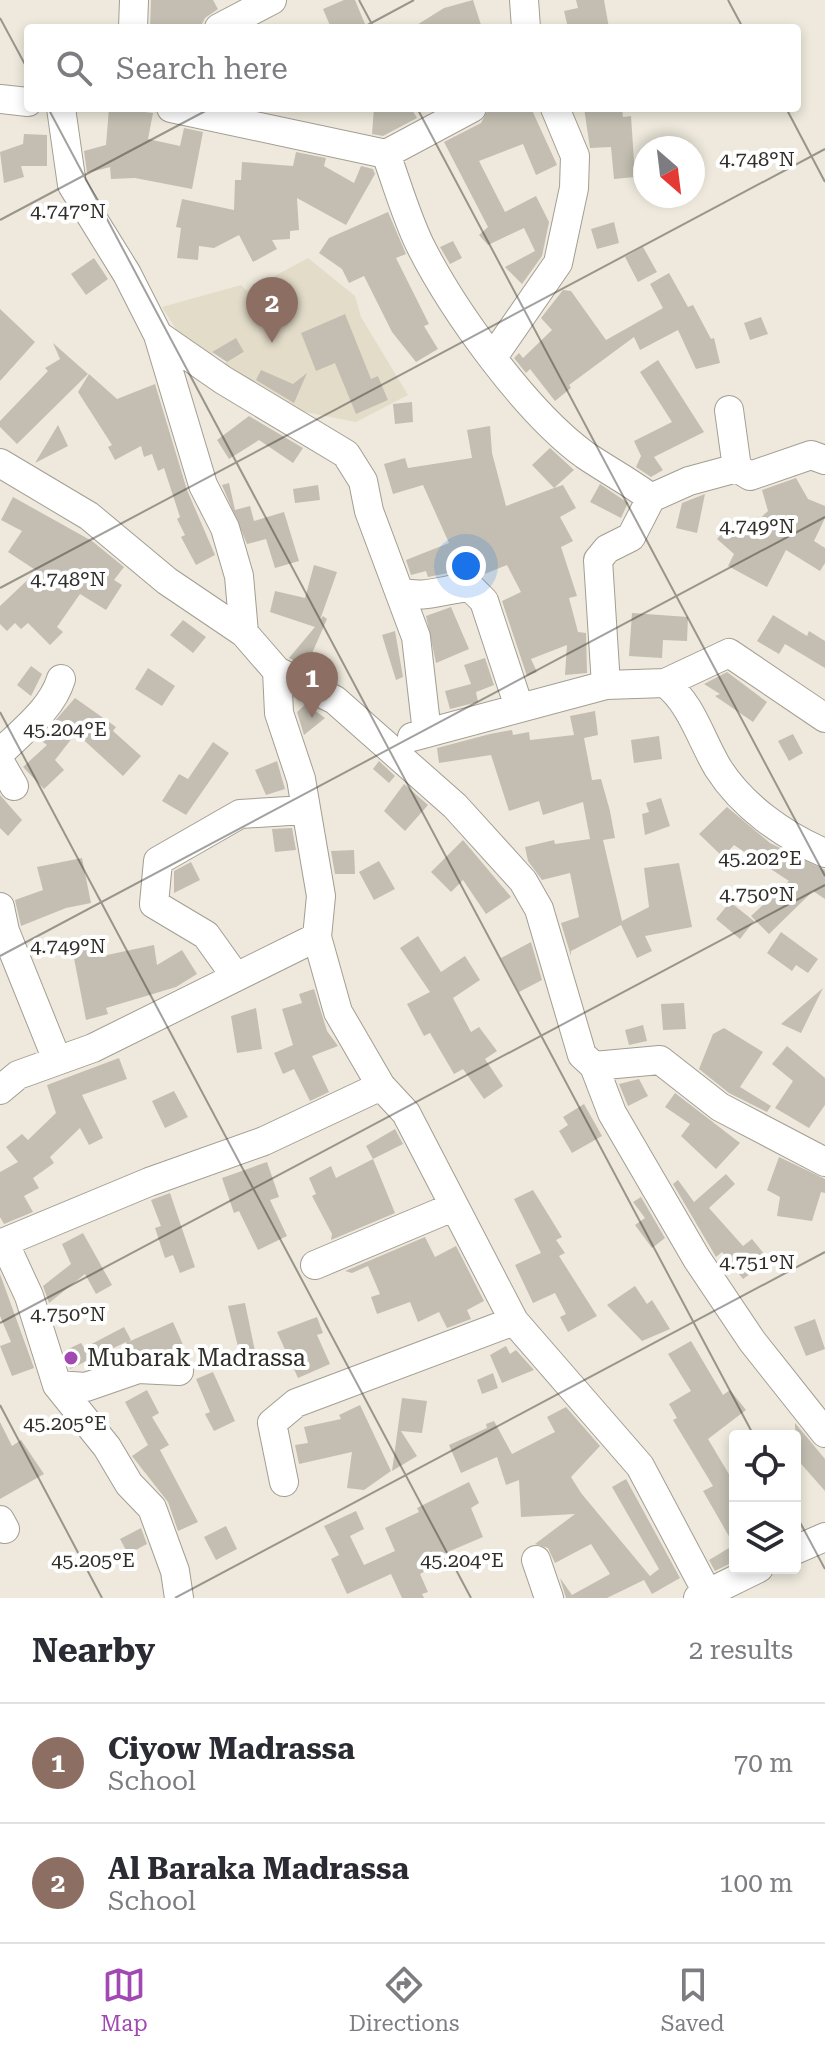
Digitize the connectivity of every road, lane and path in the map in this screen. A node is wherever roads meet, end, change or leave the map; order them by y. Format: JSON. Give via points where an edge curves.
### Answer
{"nodes":[{"id":1,"x":134,"y":0,"type":"edge"},
{"id":2,"x":272,"y":0,"type":"edge"},
{"id":3,"x":524,"y":0,"type":"edge"},
{"id":4,"x":133,"y":24,"type":"edge"},
{"id":5,"x":227,"y":24,"type":"edge"},
{"id":6,"x":526,"y":24,"type":"edge"},
{"id":7,"x":0,"y":99,"type":"edge"},
{"id":8,"x":24,"y":102,"type":"edge"},
{"id":9,"x":62,"y":112,"type":"edge"},
{"id":10,"x":190,"y":112,"type":"edge"},
{"id":11,"x":465,"y":112,"type":"edge"},
{"id":12,"x":557,"y":112,"type":"edge"},
{"id":13,"x":386,"y":154,"type":"junction"},
{"id":14,"x":158,"y":335,"type":"junction"},
{"id":15,"x":493,"y":357,"type":"junction"},
{"id":16,"x":729,"y":410,"type":"dead end"},
{"id":17,"x":825,"y":460,"type":"edge"},
{"id":18,"x":0,"y":463,"type":"edge"},
{"id":19,"x":737,"y":468,"type":"junction"},
{"id":20,"x":651,"y":498,"type":"junction"},
{"id":21,"x":399,"y":591,"type":"junction"},
{"id":22,"x":244,"y":633,"type":"junction"},
{"id":23,"x":277,"y":671,"type":"junction"},
{"id":24,"x":61,"y":679,"type":"dead end"},
{"id":25,"x":665,"y":683,"type":"junction"},
{"id":26,"x":606,"y":685,"type":"junction"},
{"id":27,"x":519,"y":707,"type":"junction"},
{"id":28,"x":825,"y":718,"type":"edge"},
{"id":29,"x":427,"y":733,"type":"junction"},
{"id":30,"x":388,"y":743,"type":"junction"},
{"id":31,"x":0,"y":753,"type":"edge"},
{"id":32,"x":305,"y":810,"type":"junction"},
{"id":33,"x":825,"y":853,"type":"edge"},
{"id":34,"x":2,"y":923,"type":"edge"},
{"id":35,"x":317,"y":937,"type":"junction"},
{"id":36,"x":236,"y":977,"type":"junction"},
{"id":37,"x":57,"y":1060,"type":"junction"},
{"id":38,"x":594,"y":1066,"type":"junction"},
{"id":39,"x":381,"y":1086,"type":"junction"},
{"id":40,"x":0,"y":1090,"type":"edge"},
{"id":41,"x":825,"y":1162,"type":"edge"},
{"id":42,"x":453,"y":1207,"type":"junction"},
{"id":43,"x":2,"y":1243,"type":"edge"},
{"id":44,"x":315,"y":1265,"type":"dead end"},
{"id":45,"x":514,"y":1321,"type":"junction"},
{"id":46,"x":179,"y":1371,"type":"dead end"},
{"id":47,"x":57,"y":1385,"type":"junction"},
{"id":48,"x":825,"y":1433,"type":"edge"},
{"id":49,"x":284,"y":1482,"type":"dead end"},
{"id":50,"x":825,"y":1537,"type":"edge"},
{"id":51,"x":801,"y":1547,"type":"edge"},
{"id":52,"x":536,"y":1560,"type":"dead end"},
{"id":53,"x":747,"y":1574,"type":"edge"},
{"id":54,"x":705,"y":1596,"type":"edge"},
{"id":55,"x":179,"y":1598,"type":"edge"},
{"id":56,"x":549,"y":1598,"type":"edge"}],
"edges":[{"from":1,"to":4,"type":"street"},
{"from":2,"to":5,"type":"street"},
{"from":3,"to":6,"type":"street"},
{"from":7,"to":8,"type":"street"},
{"from":9,"to":14,"type":"street","via":[[72,185]]},
{"from":10,"to":13,"type":"street"},
{"from":11,"to":13,"type":"street"},
{"from":12,"to":15,"type":"street","via":[[575,156],[574,188],[558,263]]},
{"from":13,"to":15,"type":"street","via":[[424,252]]},
{"from":14,"to":21,"type":"street","via":[[346,454],[363,481]]},
{"from":14,"to":22,"type":"street","via":[[203,485],[225,528],[239,576]]},
{"from":15,"to":20,"type":"street","via":[[583,454]]},
{"from":16,"to":19,"type":"street"},
{"from":17,"to":19,"type":"street","via":[[811,455],[750,476]]},
{"from":18,"to":22,"type":"street","via":[[89,516],[167,581]]},
{"from":19,"to":20,"type":"street"},
{"from":20,"to":26,"type":"street","via":[[631,537],[598,560]]},
{"from":21,"to":27,"type":"street","via":[[417,597],[470,587],[484,601]]},
{"from":21,"to":29,"type":"street","via":[[416,637]]},
{"from":22,"to":23,"type":"street"},
{"from":23,"to":30,"type":"street","via":[[335,700]]},
{"from":23,"to":32,"type":"street","via":[[279,713],[301,779]]},
{"from":24,"to":31,"type":"street","via":[[57,692]]},
{"from":25,"to":26,"type":"street"},
{"from":25,"to":28,"type":"street","via":[[729,653]]},
{"from":25,"to":33,"type":"street","via":[[679,694],[720,770],[761,815]]},
{"from":26,"to":27,"type":"street"},
{"from":27,"to":29,"type":"street"},
{"from":29,"to":30,"type":"street"},
{"from":30,"to":38,"type":"street","via":[[523,881],[539,909],[582,1055]]},
{"from":32,"to":35,"type":"street","via":[[321,896]]},
{"from":32,"to":36,"type":"street","via":[[240,814],[158,861],[154,904],[206,935]]},
{"from":34,"to":37,"type":"street"},
{"from":35,"to":36,"type":"street"},
{"from":35,"to":39,"type":"street","via":[[338,1012]]},
{"from":36,"to":37,"type":"street","via":[[93,1048]]},
{"from":37,"to":40,"type":"street","via":[[18,1075]]},
{"from":38,"to":41,"type":"street","via":[[660,1060],[720,1107]]},
{"from":38,"to":48,"type":"street","via":[[612,1113],[697,1259],[752,1341]]},
{"from":39,"to":42,"type":"street","via":[[406,1113]]},
{"from":39,"to":43,"type":"street","via":[[264,1141]]},
{"from":42,"to":44,"type":"street"},
{"from":42,"to":45,"type":"street"},
{"from":43,"to":47,"type":"street","via":[[29,1296]]},
{"from":45,"to":49,"type":"street","via":[[296,1403],[272,1423]]},
{"from":45,"to":54,"type":"street","via":[[640,1466]]},
{"from":46,"to":47,"type":"street","via":[[138,1369],[86,1387]]},
{"from":47,"to":55,"type":"street","via":[[152,1508]]},
{"from":50,"to":51,"type":"street"},
{"from":52,"to":56,"type":"street"},
{"from":53,"to":54,"type":"street"}]}
